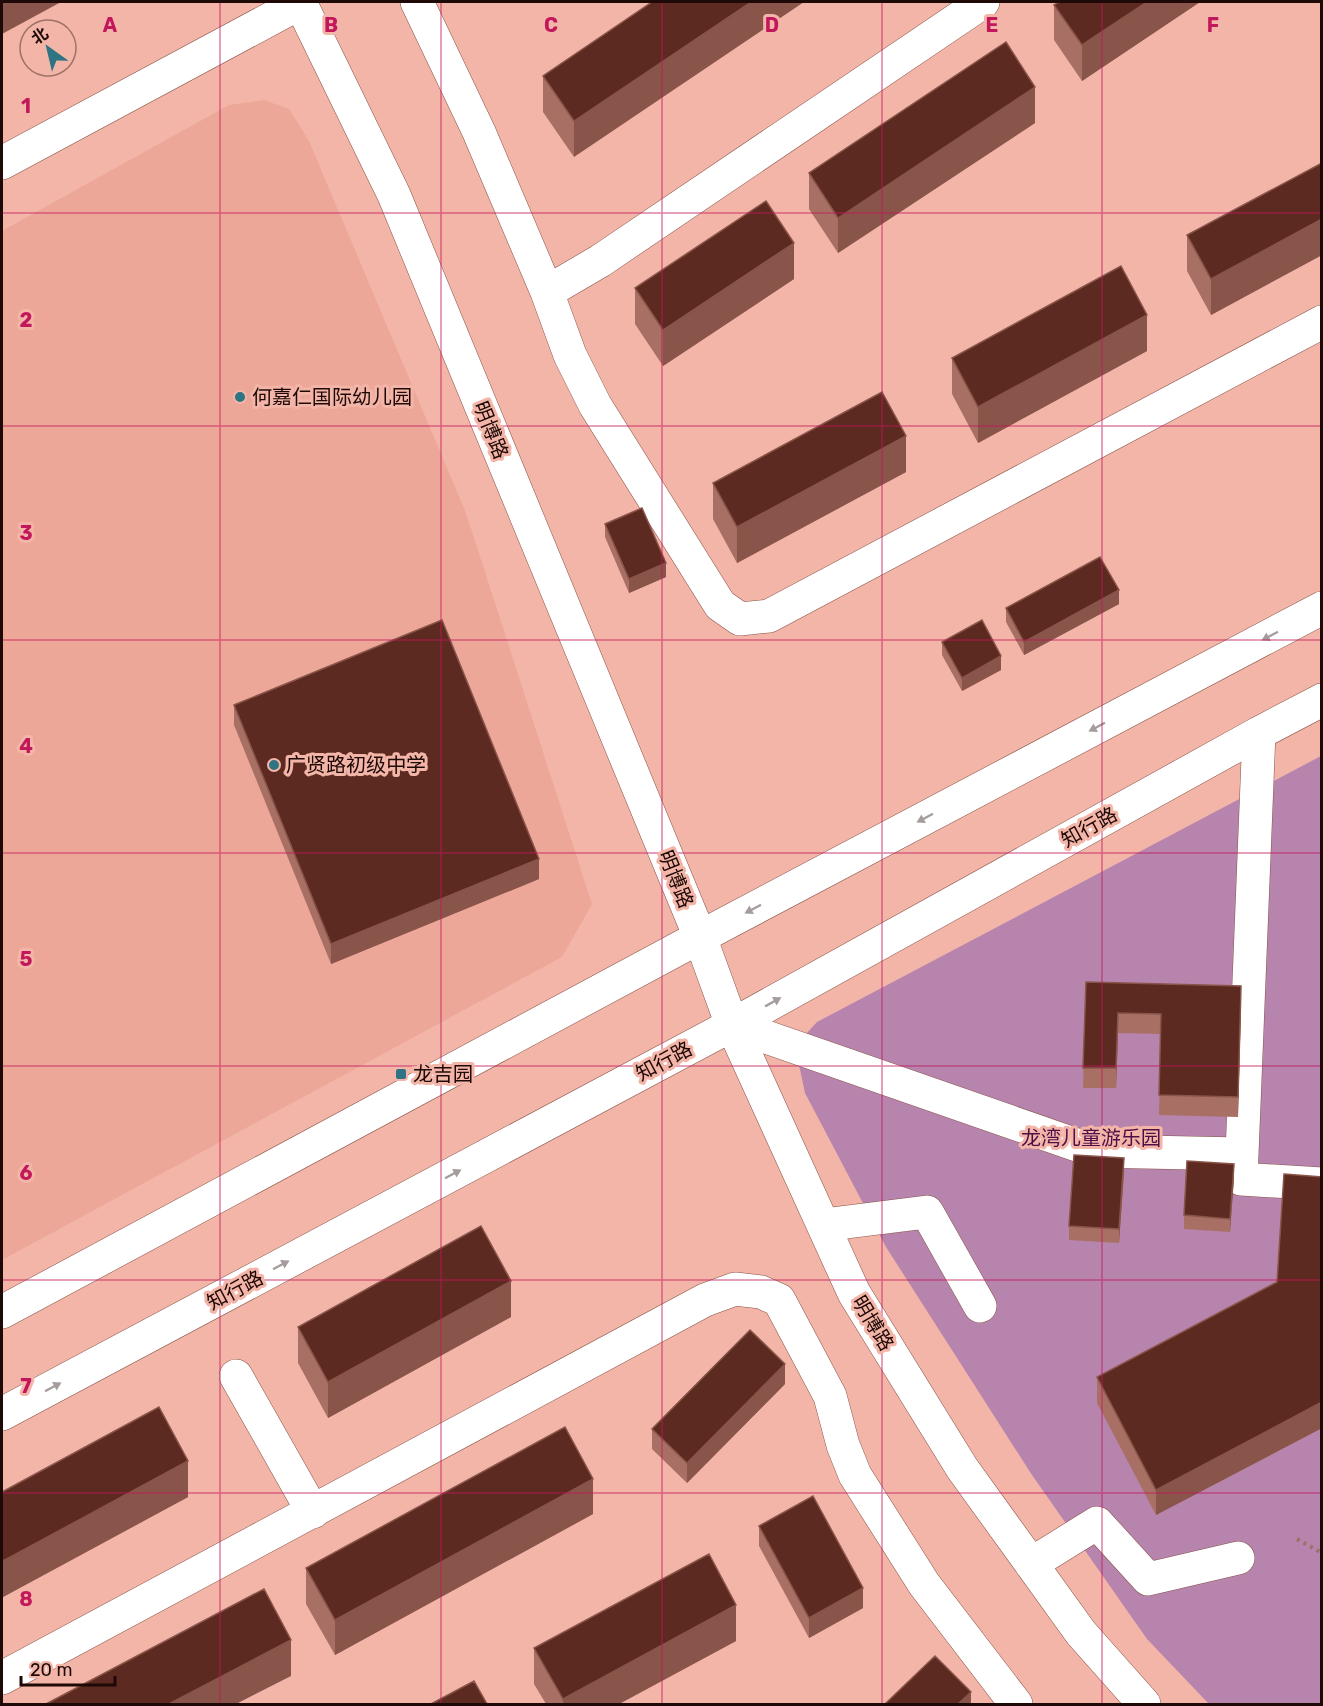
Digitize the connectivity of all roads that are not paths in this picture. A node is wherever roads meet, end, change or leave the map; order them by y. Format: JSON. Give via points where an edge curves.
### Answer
{"nodes":[{"id":1,"x":300,"y":2,"type":"edge"},
{"id":2,"x":417,"y":2,"type":"edge"},
{"id":3,"x":983,"y":2,"type":"edge"},
{"id":4,"x":2,"y":163,"type":"edge"},
{"id":5,"x":547,"y":292,"type":"junction"},
{"id":6,"x":1322,"y":322,"type":"edge"},
{"id":7,"x":1322,"y":608,"type":"edge"},
{"id":8,"x":1322,"y":700,"type":"edge"},
{"id":9,"x":1259,"y":732,"type":"junction"},
{"id":10,"x":700,"y":937,"type":"junction"},
{"id":11,"x":732,"y":1025,"type":"junction"},
{"id":12,"x":1242,"y":1154,"type":"junction"},
{"id":13,"x":1322,"y":1184,"type":"edge"},
{"id":14,"x":823,"y":1225,"type":"junction"},
{"id":15,"x":980,"y":1306,"type":"dead end"},
{"id":16,"x":2,"y":1312,"type":"edge"},
{"id":17,"x":236,"y":1376,"type":"dead end"},
{"id":18,"x":2,"y":1414,"type":"edge"},
{"id":19,"x":313,"y":1512,"type":"junction"},
{"id":20,"x":1238,"y":1558,"type":"dead end"},
{"id":21,"x":1031,"y":1564,"type":"junction"},
{"id":22,"x":2,"y":1678,"type":"edge"},
{"id":23,"x":1016,"y":1704,"type":"edge"},
{"id":24,"x":1144,"y":1704,"type":"edge"}],
"edges":[{"from":1,"to":4,"type":"main road"},
{"from":1,"to":10,"type":"main road","name":"明博路","via":[[394,195]]},
{"from":2,"to":5,"type":"main road","via":[[479,132]]},
{"from":3,"to":5,"type":"main road","via":[[600,261]]},
{"from":5,"to":6,"type":"main road","via":[[570,355],[595,405],[720,605],[740,619],[768,616]]},
{"from":7,"to":10,"type":"main road","one_way":true},
{"from":8,"to":9,"type":"main road","name":"知行路"},
{"from":11,"to":9,"type":"main road","name":"知行路","one_way":true},
{"from":9,"to":12,"type":"main road"},
{"from":10,"to":11,"type":"main road","name":"明博路"},
{"from":10,"to":16,"type":"main road"},
{"from":11,"to":12,"type":"main road","via":[[1094,1151]]},
{"from":11,"to":14,"type":"main road","name":"明博路"},
{"from":18,"to":11,"type":"main road","name":"知行路","one_way":true},
{"from":12,"to":13,"type":"main road","via":[[1241,1179]]},
{"from":14,"to":15,"type":"main road","via":[[927,1212]]},
{"from":14,"to":21,"type":"main road","name":"明博路","via":[[854,1293],[962,1468]]},
{"from":17,"to":19,"type":"main road"},
{"from":19,"to":22,"type":"main road"},
{"from":19,"to":23,"type":"main road","via":[[705,1300],[735,1289],[761,1292],[778,1300],[830,1396],[855,1475],[924,1584]]},
{"from":20,"to":21,"type":"main road","via":[[1148,1579],[1096,1523]]},
{"from":21,"to":24,"type":"main road","name":"明博路","via":[[1081,1633]]}]}
